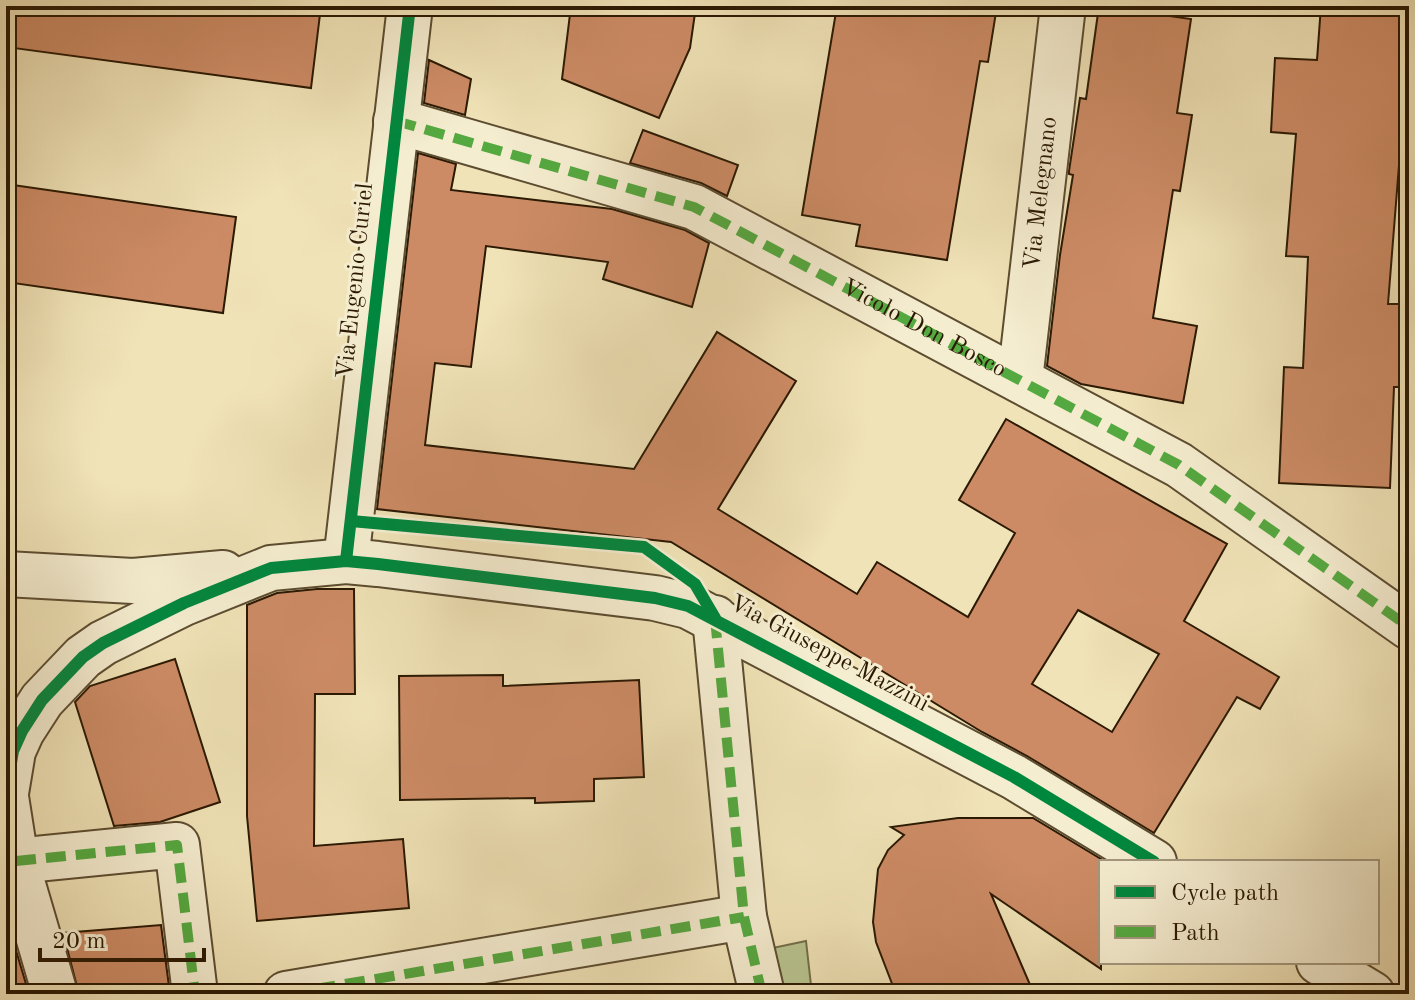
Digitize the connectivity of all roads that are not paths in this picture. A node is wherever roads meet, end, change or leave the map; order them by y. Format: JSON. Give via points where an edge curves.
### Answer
{"nodes":[{"id":1,"x":410,"y":6,"type":"edge"},
{"id":2,"x":1063,"y":6,"type":"edge"},
{"id":3,"x":396,"y":121,"type":"junction"},
{"id":4,"x":1020,"y":380,"type":"junction"},
{"id":5,"x":346,"y":561,"type":"junction"},
{"id":6,"x":271,"y":568,"type":"junction"},
{"id":7,"x":6,"y":574,"type":"edge"},
{"id":8,"x":715,"y":618,"type":"junction"},
{"id":9,"x":1409,"y":627,"type":"edge"},
{"id":10,"x":6,"y":795,"type":"edge"},
{"id":11,"x":1151,"y":860,"type":"edge"},
{"id":12,"x":16,"y":861,"type":"junction"},
{"id":13,"x":744,"y":917,"type":"junction"},
{"id":14,"x":1322,"y":964,"type":"edge"},
{"id":15,"x":55,"y":994,"type":"edge"},
{"id":16,"x":195,"y":994,"type":"edge"},
{"id":17,"x":286,"y":994,"type":"edge"},
{"id":18,"x":762,"y":994,"type":"edge"},
{"id":19,"x":1372,"y":994,"type":"edge"}],
"edges":[{"from":1,"to":3,"type":"street","name":"Via Eugenio Curiel"},
{"from":2,"to":4,"type":"street","name":"Via Melegnano"},
{"from":3,"to":4,"type":"street","name":"Vicolo Don Bosco","via":[[694,207]]},
{"from":3,"to":5,"type":"street","name":"Via Eugenio Curiel"},
{"from":4,"to":9,"type":"street","name":"Vicolo Don Bosco","via":[[1179,465]]},
{"from":5,"to":6,"type":"street","name":"Via Giuseppe Mazzini"},
{"from":5,"to":8,"type":"street","name":"Via Giuseppe Mazzini","via":[[655,598]]},
{"from":6,"to":7,"type":"street","via":[[133,581]]},
{"from":6,"to":10,"type":"street","name":"Via Giuseppe Mazzini","via":[[103,643],[62,676],[22,731]]},
{"from":8,"to":11,"type":"street","name":"Via Giuseppe Mazzini","via":[[1014,777]]},
{"from":8,"to":13,"type":"street"},
{"from":10,"to":12,"type":"street","name":"Via Giuseppe Mazzini"},
{"from":12,"to":15,"type":"street","name":"Via Giuseppe Mazzini"},
{"from":12,"to":16,"type":"street","via":[[177,845]]},
{"from":13,"to":17,"type":"street"},
{"from":13,"to":18,"type":"street"},
{"from":14,"to":19,"type":"street"}]}
